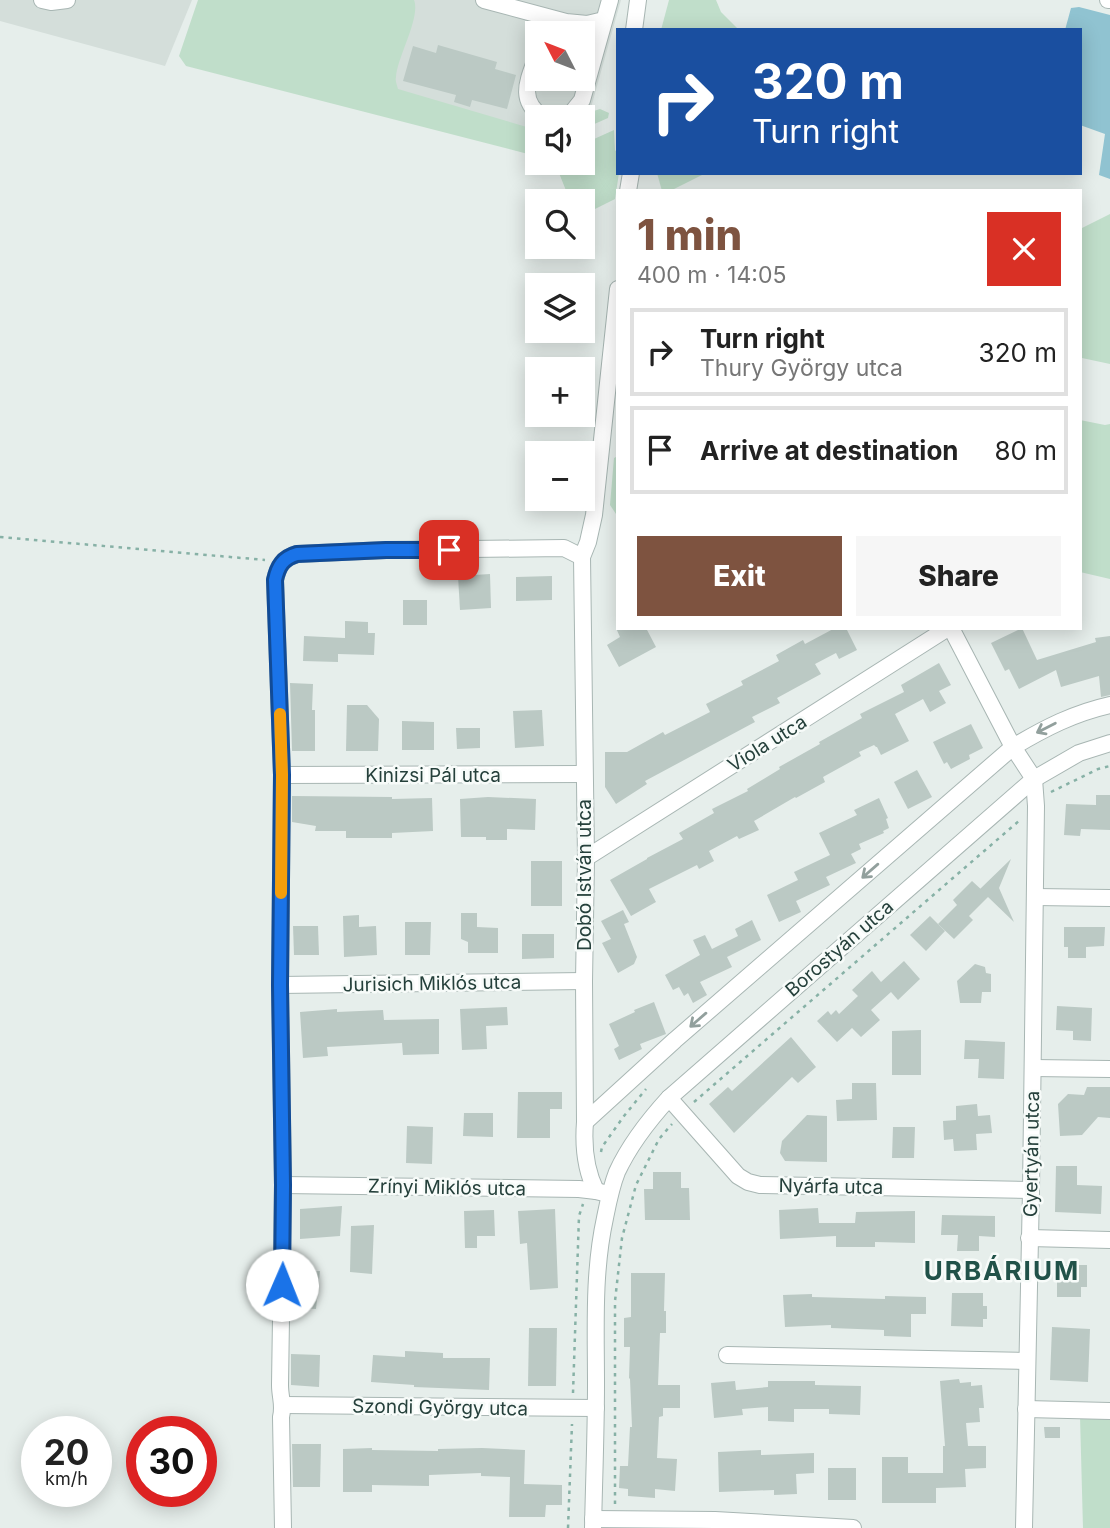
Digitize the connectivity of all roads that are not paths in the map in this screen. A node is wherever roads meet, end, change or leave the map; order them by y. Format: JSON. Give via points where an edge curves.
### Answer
{"nodes":[{"id":1,"x":42,"y":0,"type":"edge"},
{"id":2,"x":67,"y":0,"type":"edge"},
{"id":3,"x":484,"y":0,"type":"edge"},
{"id":4,"x":610,"y":0,"type":"edge"},
{"id":5,"x":638,"y":0,"type":"edge"},
{"id":6,"x":604,"y":20,"type":"junction"},
{"id":7,"x":562,"y":21,"type":"edge"},
{"id":8,"x":595,"y":22,"type":"edge"},
{"id":9,"x":634,"y":28,"type":"edge"},
{"id":10,"x":578,"y":105,"type":"edge"},
{"id":11,"x":616,"y":308,"type":"edge"},
{"id":12,"x":582,"y":557,"type":"junction"},
{"id":13,"x":946,"y":630,"type":"edge"},
{"id":14,"x":950,"y":630,"type":"edge"},
{"id":15,"x":1110,"y":705,"type":"edge"},
{"id":16,"x":1110,"y":743,"type":"edge"},
{"id":17,"x":1013,"y":747,"type":"junction"},
{"id":18,"x":584,"y":774,"type":"junction"},
{"id":19,"x":282,"y":775,"type":"junction"},
{"id":20,"x":1034,"y":779,"type":"junction"},
{"id":21,"x":586,"y":858,"type":"junction"},
{"id":22,"x":1035,"y":897,"type":"junction"},
{"id":23,"x":1110,"y":898,"type":"edge"},
{"id":24,"x":584,"y":981,"type":"junction"},
{"id":25,"x":280,"y":985,"type":"junction"},
{"id":26,"x":1032,"y":1068,"type":"junction"},
{"id":27,"x":1110,"y":1069,"type":"edge"},
{"id":28,"x":669,"y":1098,"type":"junction"},
{"id":29,"x":585,"y":1122,"type":"junction"},
{"id":30,"x":283,"y":1185,"type":"junction"},
{"id":31,"x":1031,"y":1191,"type":"junction"},
{"id":32,"x":598,"y":1192,"type":"junction"},
{"id":33,"x":1029,"y":1238,"type":"junction"},
{"id":34,"x":1110,"y":1240,"type":"edge"},
{"id":35,"x":727,"y":1355,"type":"dead end"},
{"id":36,"x":1027,"y":1361,"type":"junction"},
{"id":37,"x":284,"y":1405,"type":"junction"},
{"id":38,"x":596,"y":1408,"type":"junction"},
{"id":39,"x":1026,"y":1409,"type":"junction"},
{"id":40,"x":1110,"y":1411,"type":"edge"},
{"id":41,"x":593,"y":1523,"type":"edge"},
{"id":42,"x":283,"y":1528,"type":"edge"},
{"id":43,"x":853,"y":1528,"type":"edge"},
{"id":44,"x":1024,"y":1528,"type":"edge"}],
"edges":[{"from":1,"to":2,"type":"street"},
{"from":3,"to":7,"type":"street"},
{"from":4,"to":6,"type":"street"},
{"from":5,"to":9,"type":"street"},
{"from":6,"to":8,"type":"street"},
{"from":6,"to":10,"type":"street"},
{"from":11,"to":12,"type":"street","name":"Dobó István utca","via":[[594,515]]},
{"from":12,"to":18,"type":"street","name":"Dobó István utca"},
{"from":12,"to":19,"type":"street","via":[[564,548],[288,556],[275,580]]},
{"from":13,"to":21,"type":"street","name":"Viola utca"},
{"from":14,"to":17,"type":"street"},
{"from":15,"to":17,"type":"street","one_way":true,"via":[[1073,716]]},
{"from":16,"to":20,"type":"street","name":"Borostyán utca","via":[[1079,753]]},
{"from":17,"to":20,"type":"street"},
{"from":17,"to":29,"type":"street","one_way":true},
{"from":18,"to":19,"type":"street","name":"Kinizsi Pál utca"},
{"from":18,"to":21,"type":"street","name":"Dobó István utca"},
{"from":19,"to":25,"type":"street"},
{"from":20,"to":22,"type":"street","name":"Gyertyán utca"},
{"from":20,"to":28,"type":"street","name":"Borostyán utca"},
{"from":21,"to":24,"type":"street","name":"Dobó István utca"},
{"from":22,"to":23,"type":"street"},
{"from":22,"to":26,"type":"street","name":"Gyertyán utca"},
{"from":24,"to":25,"type":"street","name":"Jurisich Miklós utca"},
{"from":24,"to":29,"type":"street","name":"Dobó István utca"},
{"from":25,"to":30,"type":"street"},
{"from":26,"to":27,"type":"street"},
{"from":26,"to":31,"type":"street","name":"Gyertyán utca"},
{"from":28,"to":31,"type":"street","name":"Nyárfa utca","via":[[748,1182]]},
{"from":28,"to":32,"type":"street","name":"Borostyán utca","via":[[645,1124],[616,1174]]},
{"from":29,"to":32,"type":"street","name":"Dobó István utca","via":[[585,1158]]},
{"from":30,"to":32,"type":"street","name":"Zrínyi Miklós utca"},
{"from":30,"to":37,"type":"street","via":[[280,1397]]},
{"from":31,"to":33,"type":"street","name":"Gyertyán utca"},
{"from":32,"to":38,"type":"street"},
{"from":33,"to":34,"type":"street"},
{"from":33,"to":36,"type":"street","name":"Gyertyán utca"},
{"from":35,"to":36,"type":"street"},
{"from":36,"to":39,"type":"street","name":"Gyertyán utca"},
{"from":37,"to":38,"type":"street","name":"Szondi György utca"},
{"from":37,"to":42,"type":"street"},
{"from":38,"to":41,"type":"street"},
{"from":39,"to":40,"type":"street"},
{"from":39,"to":44,"type":"street","name":"Gyertyán utca"},
{"from":41,"to":43,"type":"street","via":[[715,1520]]}]}
